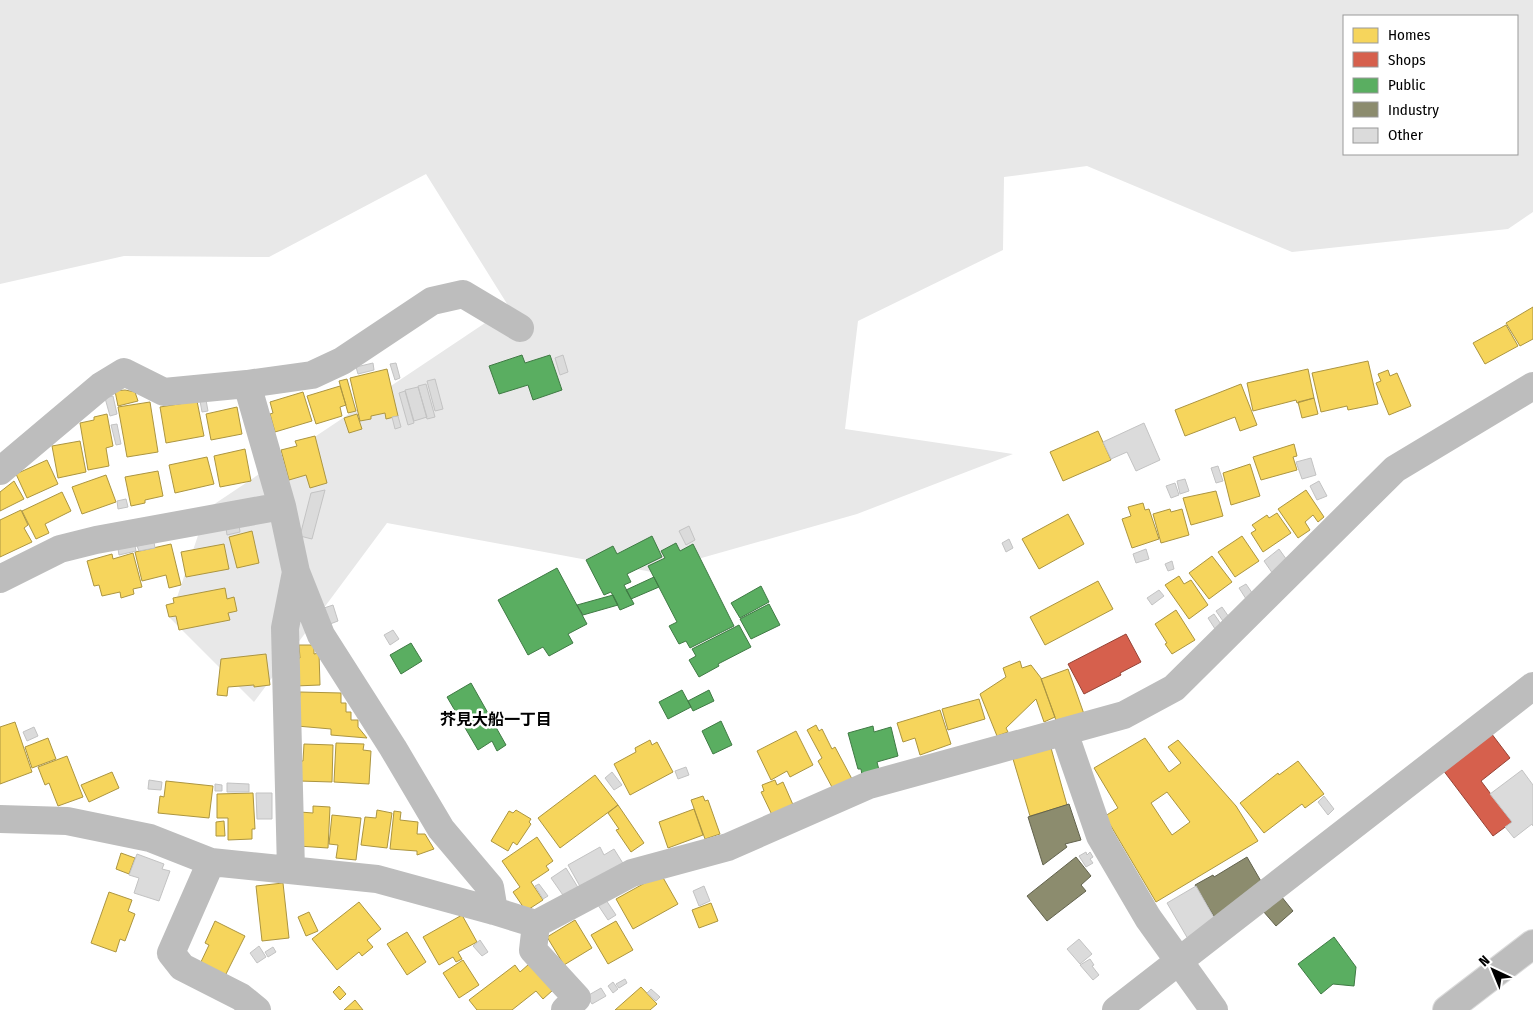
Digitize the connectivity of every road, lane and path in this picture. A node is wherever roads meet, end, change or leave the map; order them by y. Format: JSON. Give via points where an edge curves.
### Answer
{"nodes":[{"id":1,"x":520,"y":328,"type":"dead end"},
{"id":2,"x":247,"y":384,"type":"junction"},
{"id":3,"x":1533,"y":386,"type":"edge"},
{"id":4,"x":0,"y":471,"type":"edge"},
{"id":5,"x":282,"y":506,"type":"junction"},
{"id":6,"x":296,"y":572,"type":"junction"},
{"id":7,"x":0,"y":579,"type":"edge"},
{"id":8,"x":1533,"y":686,"type":"edge"},
{"id":9,"x":1064,"y":732,"type":"junction"},
{"id":10,"x":0,"y":818,"type":"edge"},
{"id":11,"x":211,"y":862,"type":"junction"},
{"id":12,"x":290,"y":870,"type":"junction"},
{"id":13,"x":494,"y":911,"type":"junction"},
{"id":14,"x":536,"y":924,"type":"junction"},
{"id":15,"x":1533,"y":944,"type":"edge"},
{"id":16,"x":1179,"y":962,"type":"junction"},
{"id":17,"x":571,"y":1004,"type":"edge"},
{"id":18,"x":257,"y":1010,"type":"edge"},
{"id":19,"x":1116,"y":1010,"type":"edge"},
{"id":20,"x":1214,"y":1010,"type":"edge"},
{"id":21,"x":1447,"y":1010,"type":"edge"}],
"edges":[{"from":1,"to":2,"type":"street","via":[[463,294],[432,301],[342,361],[312,375]]},
{"from":2,"to":4,"type":"street","via":[[164,392],[124,372],[101,386]]},
{"from":2,"to":5,"type":"street"},
{"from":3,"to":9,"type":"street","via":[[1395,469],[1174,688],[1124,715]]},
{"from":5,"to":6,"type":"street"},
{"from":5,"to":7,"type":"street","via":[[60,549]]},
{"from":6,"to":12,"type":"street","via":[[285,628]]},
{"from":6,"to":13,"type":"street","via":[[320,635],[441,829],[490,887]]},
{"from":8,"to":16,"type":"street"},
{"from":9,"to":14,"type":"street","via":[[869,785],[728,847],[632,873]]},
{"from":9,"to":16,"type":"street","via":[[1100,836],[1148,918]]},
{"from":10,"to":11,"type":"street","via":[[67,820],[150,838]]},
{"from":11,"to":12,"type":"street"},
{"from":11,"to":18,"type":"street","via":[[171,953],[182,967],[241,997]]},
{"from":12,"to":13,"type":"street","via":[[376,879]]},
{"from":13,"to":14,"type":"street"},
{"from":14,"to":17,"type":"street","via":[[533,950]]},
{"from":15,"to":21,"type":"street"},
{"from":16,"to":19,"type":"street"},
{"from":16,"to":20,"type":"street"}]}
